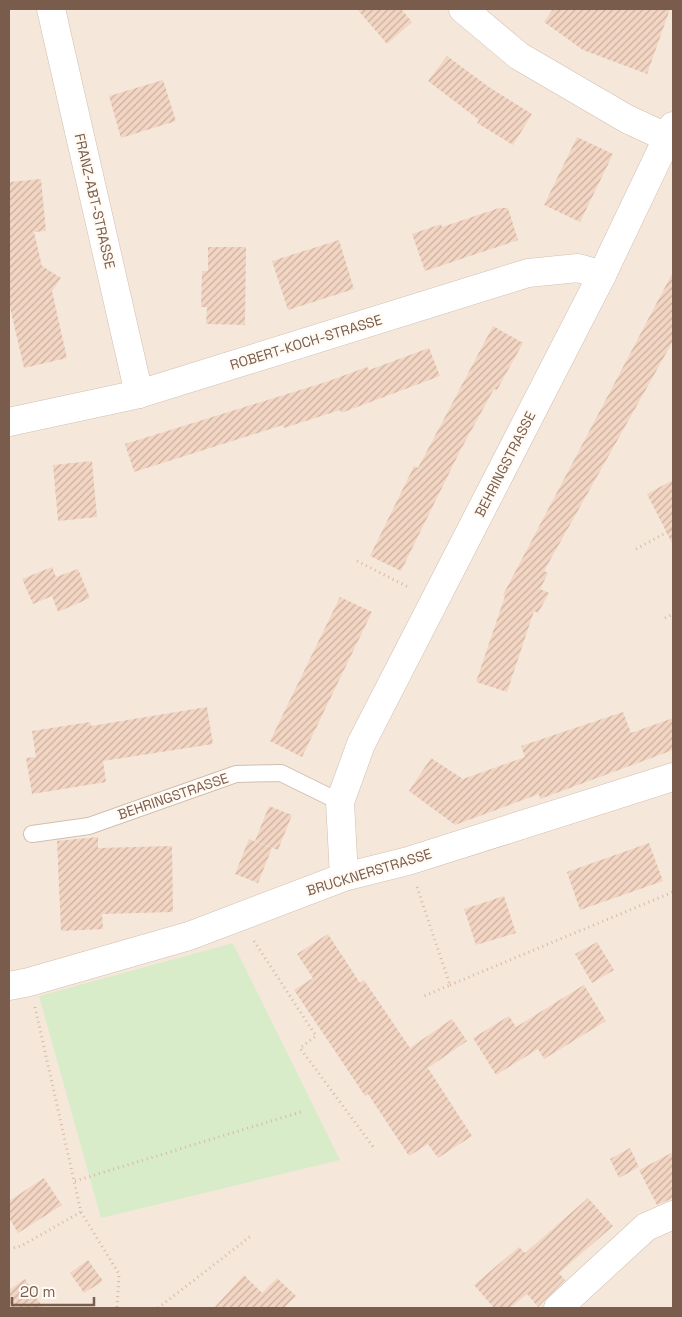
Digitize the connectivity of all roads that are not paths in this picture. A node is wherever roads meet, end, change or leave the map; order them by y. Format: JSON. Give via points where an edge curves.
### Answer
{"nodes":[{"id":1,"x":52,"y":9,"type":"edge"},
{"id":2,"x":463,"y":9,"type":"edge"},
{"id":3,"x":671,"y":132,"type":"edge"},
{"id":4,"x":602,"y":275,"type":"junction"},
{"id":5,"x":139,"y":394,"type":"junction"},
{"id":6,"x":9,"y":422,"type":"edge"},
{"id":7,"x":673,"y":777,"type":"edge"},
{"id":8,"x":340,"y":802,"type":"junction"},
{"id":9,"x":32,"y":834,"type":"dead end"},
{"id":10,"x":344,"y":877,"type":"junction"},
{"id":11,"x":19,"y":984,"type":"edge"},
{"id":12,"x":673,"y":1215,"type":"edge"},
{"id":13,"x":558,"y":1308,"type":"edge"}],
"edges":[{"from":1,"to":5,"type":"street","name":"FRANZ-ABT-STRASSE"},
{"from":2,"to":3,"type":"street","via":[[519,56],[627,119]]},
{"from":3,"to":4,"type":"street","name":"BEHRINGSTRASSE"},
{"from":4,"to":5,"type":"street","name":"ROBERT-KOCH-STRASSE","via":[[578,268],[528,273]]},
{"from":4,"to":8,"type":"street","name":"BEHRINGSTRASSE","via":[[361,744]]},
{"from":5,"to":6,"type":"street","name":"ROBERT-KOCH-STRASSE"},
{"from":7,"to":10,"type":"street","name":"BRUCKNERSTRASSE","via":[[408,861]]},
{"from":8,"to":9,"type":"lane","name":"BEHRINGSTRASSE","via":[[281,773],[236,774],[89,826]]},
{"from":8,"to":10,"type":"street","name":"BEHRINGSTRASSE"},
{"from":10,"to":11,"type":"street","name":"BRUCKNERSTRASSE","via":[[189,936]]},
{"from":12,"to":13,"type":"street","via":[[646,1227]]}]}
